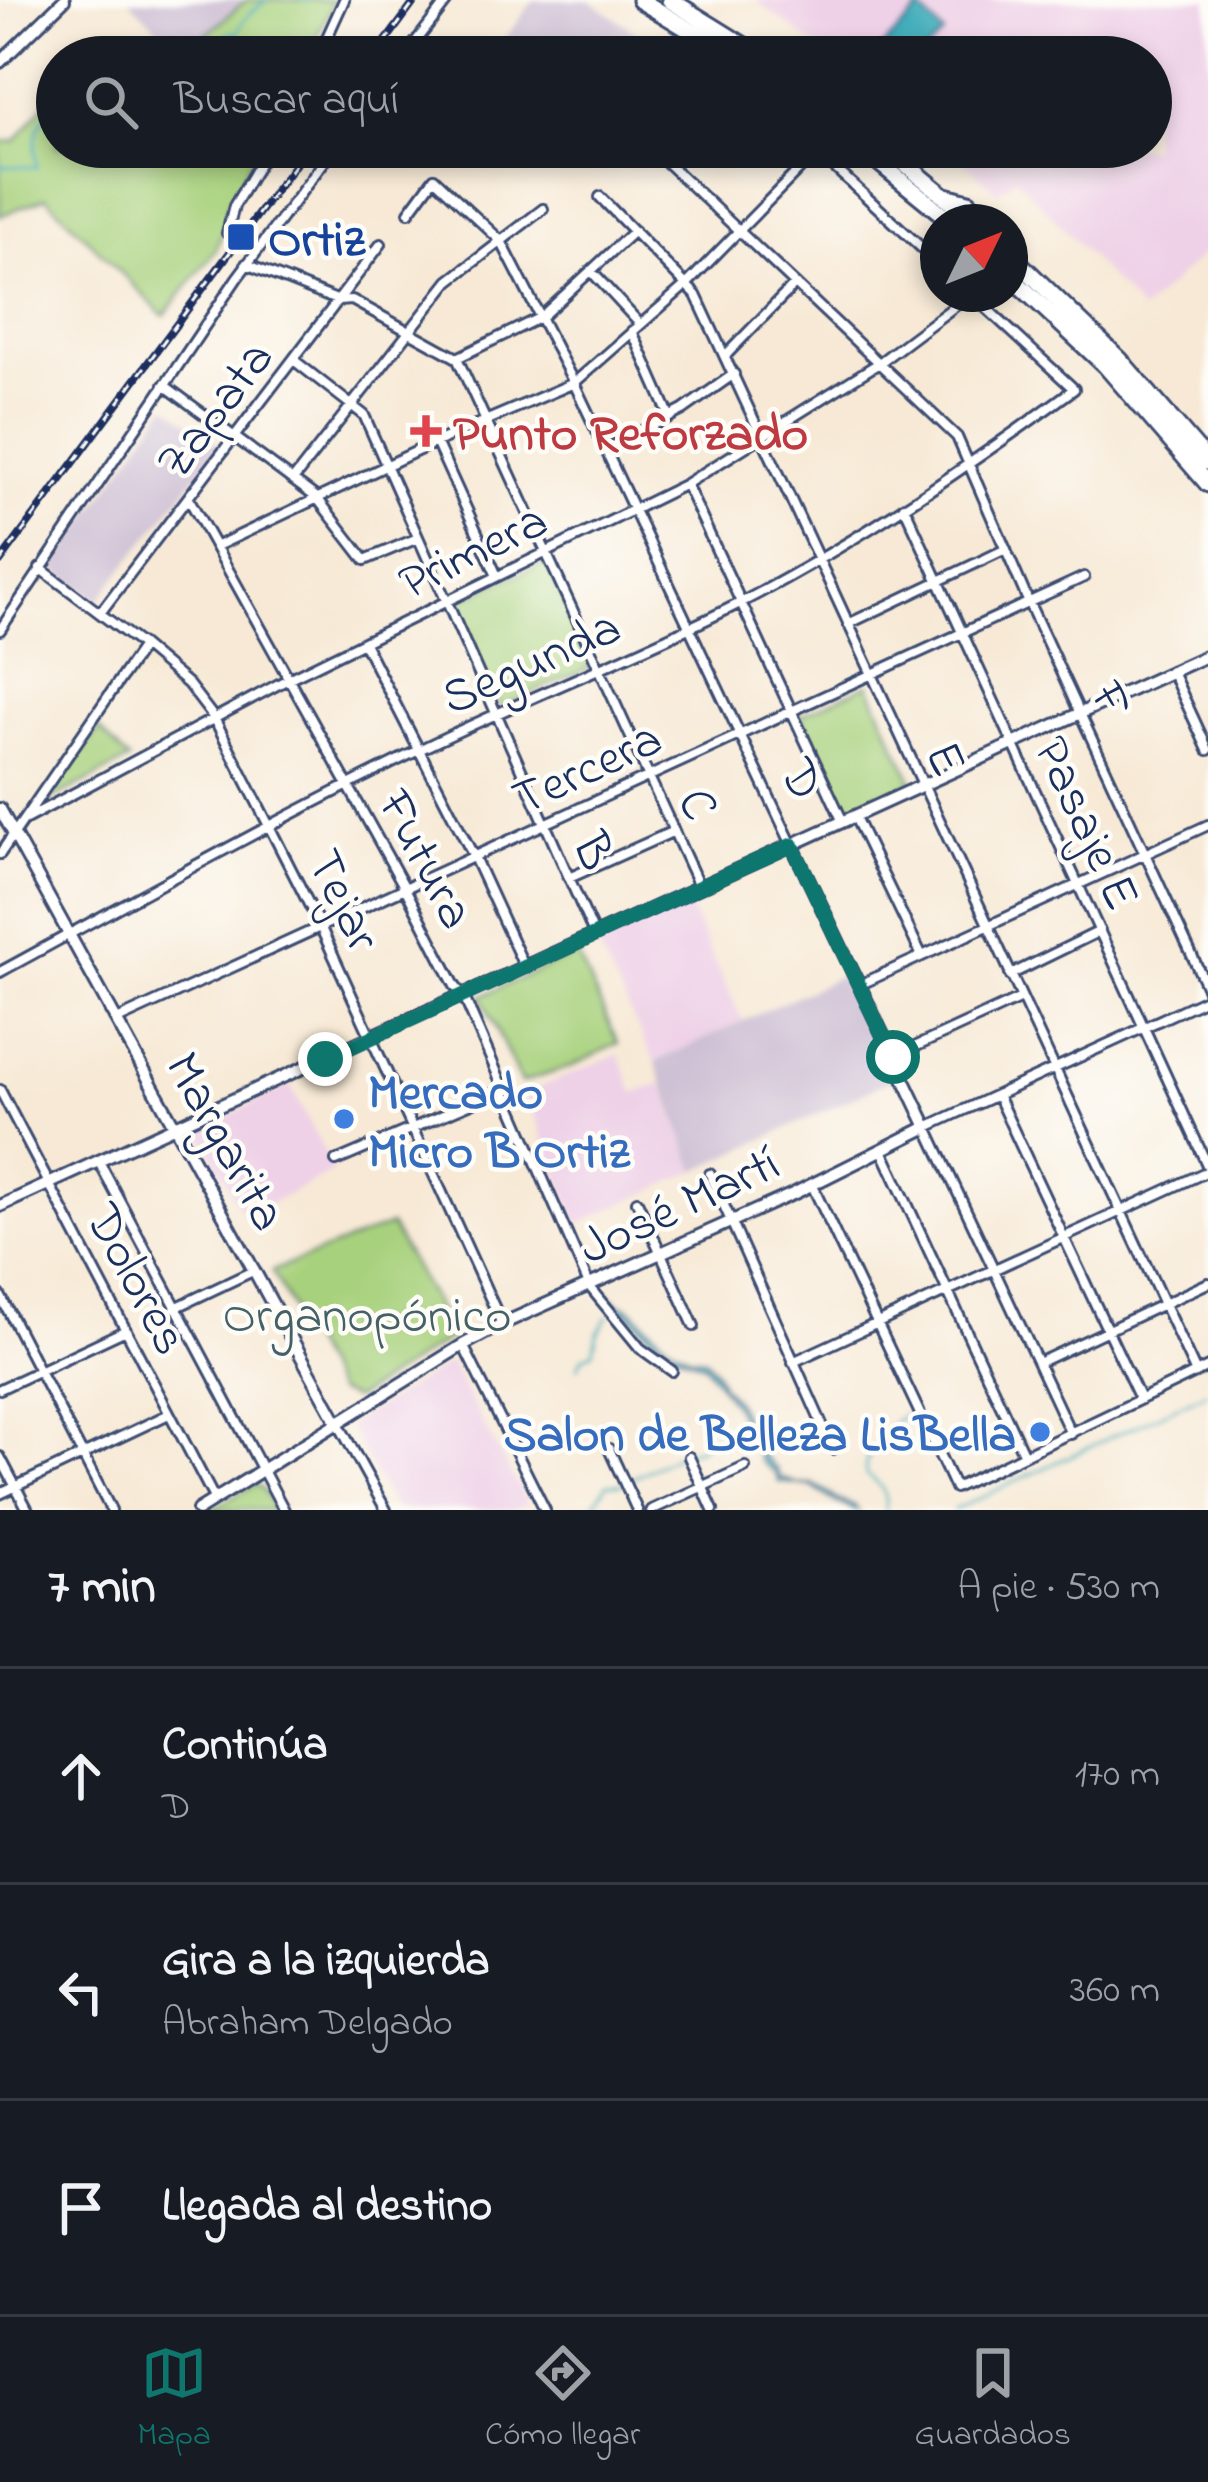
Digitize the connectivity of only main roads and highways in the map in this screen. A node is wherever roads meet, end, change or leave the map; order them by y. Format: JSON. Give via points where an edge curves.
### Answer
{"nodes":[{"id":1,"x":640,"y":0,"type":"edge"},
{"id":2,"x":670,"y":0,"type":"edge"},
{"id":3,"x":699,"y":36,"type":"edge"},
{"id":4,"x":728,"y":36,"type":"edge"},
{"id":5,"x":886,"y":168,"type":"edge"},
{"id":6,"x":911,"y":168,"type":"edge"},
{"id":7,"x":931,"y":204,"type":"edge"},
{"id":8,"x":955,"y":204,"type":"edge"},
{"id":9,"x":1028,"y":271,"type":"edge"},
{"id":10,"x":1028,"y":293,"type":"edge"},
{"id":11,"x":1208,"y":461,"type":"edge"},
{"id":12,"x":1208,"y":484,"type":"edge"}],
"edges":[{"from":1,"to":3,"type":"highway"},
{"from":2,"to":4,"type":"highway"},
{"from":5,"to":7,"type":"highway"},
{"from":6,"to":8,"type":"highway"},
{"from":9,"to":11,"type":"highway","via":[[1120,359]]},
{"from":10,"to":12,"type":"highway","via":[[1105,365]]}]}
